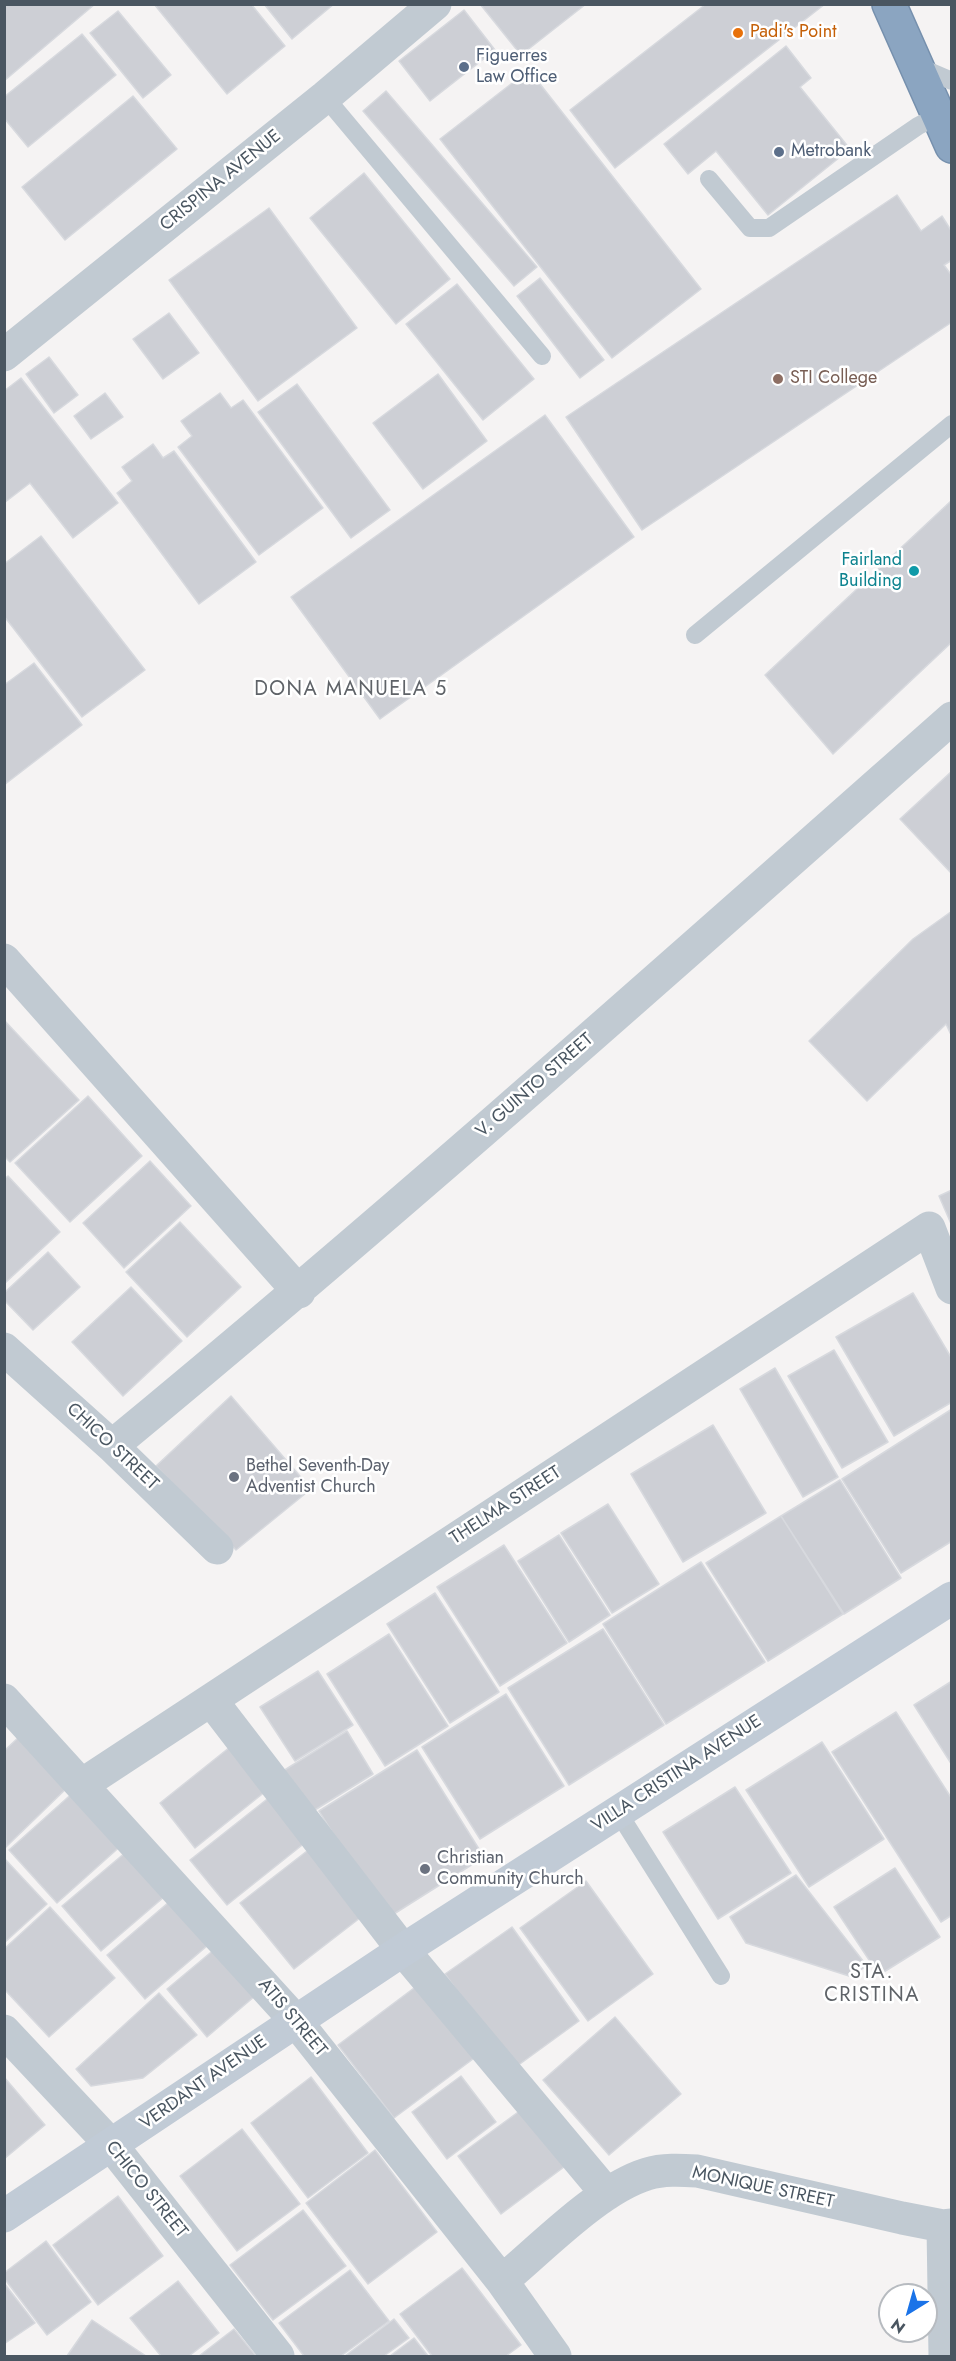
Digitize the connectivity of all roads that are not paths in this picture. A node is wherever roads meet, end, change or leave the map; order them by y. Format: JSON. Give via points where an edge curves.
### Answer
{"nodes":[{"id":1,"x":435,"y":4,"type":"edge"},
{"id":2,"x":889,"y":4,"type":"edge"},
{"id":3,"x":917,"y":66,"type":"junction"},
{"id":4,"x":951,"y":81,"type":"edge"},
{"id":5,"x":325,"y":97,"type":"junction"},
{"id":6,"x":939,"y":116,"type":"junction"},
{"id":7,"x":951,"y":146,"type":"edge"},
{"id":8,"x":710,"y":179,"type":"dead end"},
{"id":9,"x":4,"y":355,"type":"edge"},
{"id":10,"x":542,"y":356,"type":"dead end"},
{"id":11,"x":951,"y":424,"type":"edge"},
{"id":12,"x":694,"y":635,"type":"dead end"},
{"id":13,"x":951,"y":718,"type":"edge"},
{"id":14,"x":4,"y":960,"type":"edge"},
{"id":15,"x":951,"y":1288,"type":"edge"},
{"id":16,"x":299,"y":1292,"type":"junction"},
{"id":17,"x":4,"y":1349,"type":"edge"},
{"id":18,"x":112,"y":1446,"type":"junction"},
{"id":19,"x":217,"y":1548,"type":"dead end"},
{"id":20,"x":951,"y":1598,"type":"edge"},
{"id":21,"x":4,"y":1700,"type":"edge"},
{"id":22,"x":211,"y":1700,"type":"junction"},
{"id":23,"x":83,"y":1784,"type":"junction"},
{"id":24,"x":618,"y":1812,"type":"junction"},
{"id":25,"x":403,"y":1950,"type":"junction"},
{"id":26,"x":721,"y":1976,"type":"dead end"},
{"id":27,"x":296,"y":2020,"type":"junction"},
{"id":28,"x":4,"y":2031,"type":"edge"},
{"id":29,"x":112,"y":2146,"type":"junction"},
{"id":30,"x":607,"y":2194,"type":"junction"},
{"id":31,"x":4,"y":2216,"type":"edge"},
{"id":32,"x":947,"y":2225,"type":"edge"},
{"id":33,"x":502,"y":2281,"type":"junction"},
{"id":34,"x":278,"y":2356,"type":"edge"},
{"id":35,"x":555,"y":2356,"type":"edge"},
{"id":36,"x":945,"y":2356,"type":"edge"}],
"edges":[{"from":1,"to":5,"type":"street","name":"CRISPINA AVENUE"},
{"from":2,"to":3,"type":"highway"},
{"from":3,"to":4,"type":"lane"},
{"from":3,"to":6,"type":"highway"},
{"from":5,"to":9,"type":"street","name":"CRISPINA AVENUE"},
{"from":5,"to":10,"type":"lane"},
{"from":6,"to":7,"type":"highway"},
{"from":6,"to":8,"type":"lane","via":[[918,126],[769,228],[750,228]]},
{"from":11,"to":12,"type":"lane"},
{"from":13,"to":16,"type":"street","name":"V. GUINTO STREET"},
{"from":14,"to":16,"type":"street"},
{"from":15,"to":22,"type":"street","name":"THELMA STREET","via":[[929,1228]]},
{"from":16,"to":18,"type":"street","name":"V. GUINTO STREET"},
{"from":17,"to":18,"type":"street","name":"CHICO STREET"},
{"from":18,"to":19,"type":"street","name":"CHICO STREET"},
{"from":20,"to":24,"type":"street","name":"VILLA CRISTINA AVENUE"},
{"from":21,"to":23,"type":"street","name":"ATIS STREET"},
{"from":22,"to":23,"type":"street","name":"THELMA STREET"},
{"from":22,"to":25,"type":"street"},
{"from":23,"to":27,"type":"street","name":"ATIS STREET"},
{"from":24,"to":25,"type":"street","name":"VILLA CRISTINA AVENUE"},
{"from":24,"to":26,"type":"lane"},
{"from":25,"to":27,"type":"street","name":"VERDANT AVENUE"},
{"from":25,"to":30,"type":"street"},
{"from":27,"to":29,"type":"street","name":"VERDANT AVENUE"},
{"from":27,"to":33,"type":"street","name":"ATIS STREET"},
{"from":28,"to":29,"type":"street","name":"CHICO STREET"},
{"from":29,"to":31,"type":"street","name":"VERDANT AVENUE"},
{"from":29,"to":34,"type":"street","name":"CHICO STREET"},
{"from":30,"to":32,"type":"street","name":"MONIQUE STREET","via":[[647,2173],[698,2171]]},
{"from":30,"to":33,"type":"street","name":"MONIQUE STREET"},
{"from":32,"to":36,"type":"street"},
{"from":33,"to":35,"type":"street","name":"ATIS STREET"}]}
